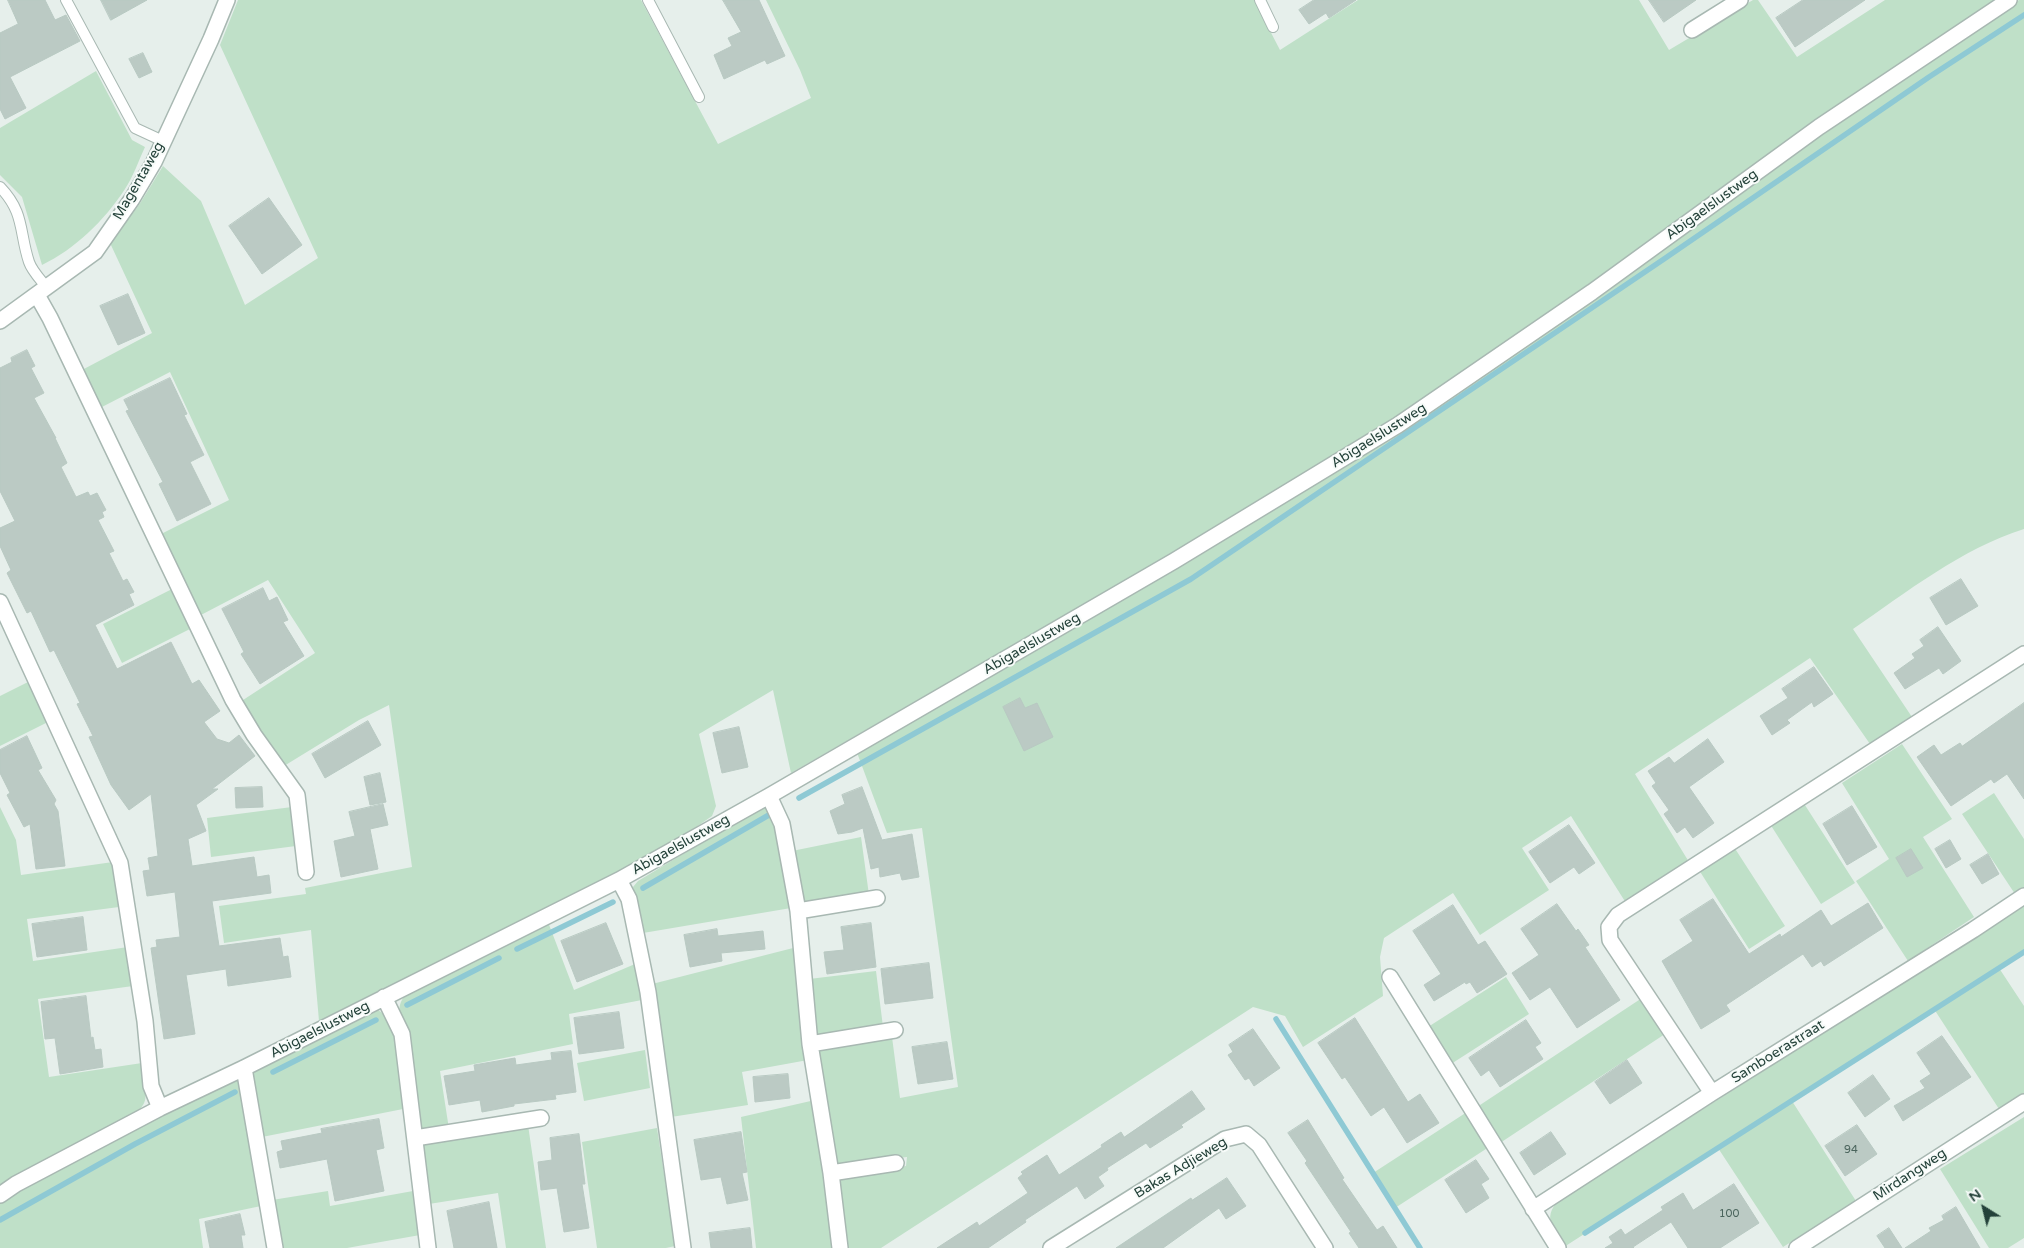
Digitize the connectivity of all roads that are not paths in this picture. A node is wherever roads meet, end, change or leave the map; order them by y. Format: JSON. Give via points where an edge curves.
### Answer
{"nodes":[{"id":1,"x":66,"y":0,"type":"edge"},
{"id":2,"x":227,"y":0,"type":"edge"},
{"id":3,"x":648,"y":0,"type":"edge"},
{"id":4,"x":1260,"y":0,"type":"edge"},
{"id":5,"x":1740,"y":0,"type":"edge"},
{"id":6,"x":2009,"y":0,"type":"edge"},
{"id":7,"x":1273,"y":27,"type":"dead end"},
{"id":8,"x":1692,"y":30,"type":"dead end"},
{"id":9,"x":699,"y":97,"type":"dead end"},
{"id":10,"x":163,"y":140,"type":"junction"},
{"id":11,"x":0,"y":187,"type":"edge"},
{"id":12,"x":42,"y":292,"type":"junction"},
{"id":13,"x":0,"y":320,"type":"edge"},
{"id":14,"x":0,"y":602,"type":"edge"},
{"id":15,"x":2024,"y":654,"type":"edge"},
{"id":16,"x":769,"y":796,"type":"junction"},
{"id":17,"x":306,"y":872,"type":"dead end"},
{"id":18,"x":619,"y":880,"type":"junction"},
{"id":19,"x":2024,"y":896,"type":"edge"},
{"id":20,"x":878,"y":898,"type":"dead end"},
{"id":21,"x":798,"y":911,"type":"junction"},
{"id":22,"x":1390,"y":977,"type":"dead end"},
{"id":23,"x":384,"y":997,"type":"junction"},
{"id":24,"x":895,"y":1030,"type":"dead end"},
{"id":25,"x":810,"y":1044,"type":"junction"},
{"id":26,"x":244,"y":1068,"type":"junction"},
{"id":27,"x":1712,"y":1093,"type":"junction"},
{"id":28,"x":2024,"y":1102,"type":"edge"},
{"id":29,"x":160,"y":1108,"type":"junction"},
{"id":30,"x":541,"y":1118,"type":"dead end"},
{"id":31,"x":415,"y":1138,"type":"junction"},
{"id":32,"x":896,"y":1163,"type":"dead end"},
{"id":33,"x":832,"y":1172,"type":"junction"},
{"id":34,"x":0,"y":1195,"type":"edge"},
{"id":35,"x":1533,"y":1208,"type":"junction"},
{"id":36,"x":1804,"y":1246,"type":"edge"},
{"id":37,"x":274,"y":1248,"type":"edge"},
{"id":38,"x":428,"y":1248,"type":"edge"},
{"id":39,"x":682,"y":1248,"type":"edge"},
{"id":40,"x":840,"y":1248,"type":"edge"},
{"id":41,"x":1051,"y":1248,"type":"edge"},
{"id":42,"x":1325,"y":1248,"type":"edge"},
{"id":43,"x":1558,"y":1248,"type":"edge"}],
"edges":[{"from":1,"to":10,"type":"lane","via":[[135,128]]},
{"from":2,"to":10,"type":"street","name":"Magentaweg"},
{"from":3,"to":9,"type":"lane"},
{"from":4,"to":7,"type":"lane"},
{"from":5,"to":8,"type":"street"},
{"from":6,"to":16,"type":"street","name":"Abigaelslustweg","via":[[1819,126],[1592,292],[1398,425],[1174,561]]},
{"from":10,"to":12,"type":"street","name":"Magentaweg","via":[[132,199],[94,252]]},
{"from":11,"to":12,"type":"lane","via":[[18,211],[30,264]]},
{"from":12,"to":13,"type":"street","name":"Magentaweg"},
{"from":12,"to":17,"type":"street","via":[[50,318],[233,700],[297,796]]},
{"from":14,"to":29,"type":"street","via":[[120,863],[145,1021],[151,1086]]},
{"from":15,"to":27,"type":"street","via":[[1618,915],[1609,927],[1610,940]]},
{"from":16,"to":18,"type":"street","name":"Abigaelslustweg"},
{"from":16,"to":21,"type":"street","via":[[782,824]]},
{"from":18,"to":23,"type":"street","name":"Abigaelslustweg"},
{"from":18,"to":39,"type":"street","via":[[629,899],[648,992]]},
{"from":19,"to":27,"type":"street","name":"Samboerastraat"},
{"from":20,"to":21,"type":"street"},
{"from":21,"to":25,"type":"street"},
{"from":22,"to":35,"type":"street"},
{"from":23,"to":26,"type":"street","name":"Abigaelslustweg"},
{"from":23,"to":31,"type":"street","via":[[402,1034]]},
{"from":24,"to":25,"type":"street"},
{"from":25,"to":33,"type":"street"},
{"from":26,"to":29,"type":"street","name":"Abigaelslustweg"},
{"from":26,"to":37,"type":"street"},
{"from":27,"to":35,"type":"street","name":"Samboerastraat"},
{"from":28,"to":36,"type":"street","name":"Mirdangweg"},
{"from":29,"to":34,"type":"street","name":"Abigaelslustweg"},
{"from":30,"to":31,"type":"street"},
{"from":31,"to":38,"type":"street"},
{"from":32,"to":33,"type":"street"},
{"from":33,"to":40,"type":"street"},
{"from":35,"to":43,"type":"street"},
{"from":41,"to":42,"type":"street","name":"Bakas Adjieweg","via":[[1225,1139],[1246,1134],[1259,1145]]}]}
